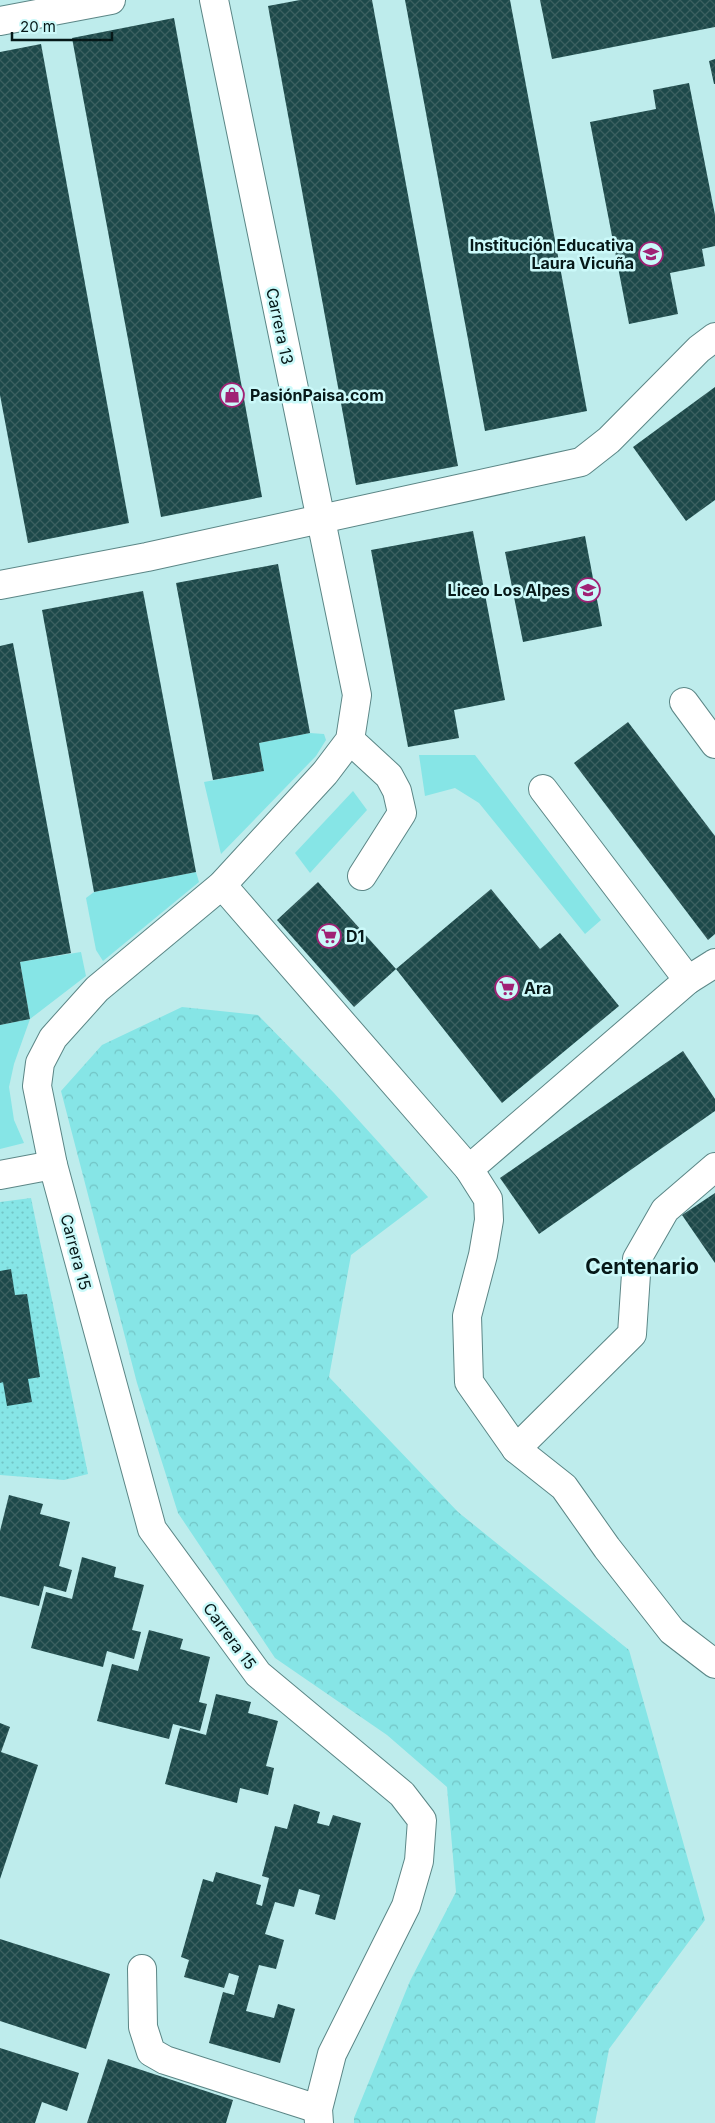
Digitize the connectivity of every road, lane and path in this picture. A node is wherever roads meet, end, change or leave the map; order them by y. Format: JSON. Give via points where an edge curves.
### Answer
{"nodes":[{"id":1,"x":111,"y":0,"type":"edge"},
{"id":2,"x":214,"y":0,"type":"edge"},
{"id":3,"x":0,"y":21,"type":"edge"},
{"id":4,"x":715,"y":337,"type":"edge"},
{"id":5,"x":320,"y":519,"type":"junction"},
{"id":6,"x":0,"y":585,"type":"edge"},
{"id":7,"x":684,"y":702,"type":"dead end"},
{"id":8,"x":350,"y":740,"type":"junction"},
{"id":9,"x":715,"y":744,"type":"edge"},
{"id":10,"x":543,"y":789,"type":"dead end"},
{"id":11,"x":362,"y":876,"type":"dead end"},
{"id":12,"x":222,"y":885,"type":"junction"},
{"id":13,"x":715,"y":963,"type":"edge"},
{"id":14,"x":688,"y":980,"type":"junction"},
{"id":15,"x":53,"y":1165,"type":"junction"},
{"id":16,"x":715,"y":1167,"type":"edge"},
{"id":17,"x":468,"y":1169,"type":"junction"},
{"id":18,"x":0,"y":1175,"type":"edge"},
{"id":19,"x":516,"y":1449,"type":"junction"},
{"id":20,"x":715,"y":1664,"type":"edge"},
{"id":21,"x":142,"y":1969,"type":"dead end"},
{"id":22,"x":319,"y":2116,"type":"edge"}],
"edges":[{"from":1,"to":3,"type":"street"},
{"from":2,"to":5,"type":"street","name":"Carrera 13"},
{"from":4,"to":5,"type":"street","via":[[699,349],[609,440],[580,462]]},
{"from":5,"to":6,"type":"street"},
{"from":5,"to":8,"type":"street","name":"Carrera 13","via":[[357,694]]},
{"from":7,"to":9,"type":"street"},
{"from":8,"to":11,"type":"street","via":[[389,776],[397,790],[402,813]]},
{"from":8,"to":12,"type":"street","via":[[325,773]]},
{"from":10,"to":14,"type":"street"},
{"from":12,"to":15,"type":"street","name":"Carrera 15","via":[[97,989],[52,1038],[40,1063],[37,1086]]},
{"from":12,"to":17,"type":"street"},
{"from":13,"to":14,"type":"street"},
{"from":14,"to":17,"type":"street"},
{"from":15,"to":18,"type":"street"},
{"from":15,"to":22,"type":"street","name":"Carrera 15","via":[[152,1529],[258,1674],[402,1794],[422,1820],[420,1861],[406,1906],[332,2054]]},
{"from":16,"to":19,"type":"street","via":[[665,1210],[637,1259],[632,1334]]},
{"from":17,"to":19,"type":"street","via":[[488,1200],[489,1220],[467,1316],[469,1382]]},
{"from":19,"to":20,"type":"street","via":[[564,1487],[672,1631]]},
{"from":21,"to":22,"type":"street","via":[[144,2027],[151,2052]]}]}
